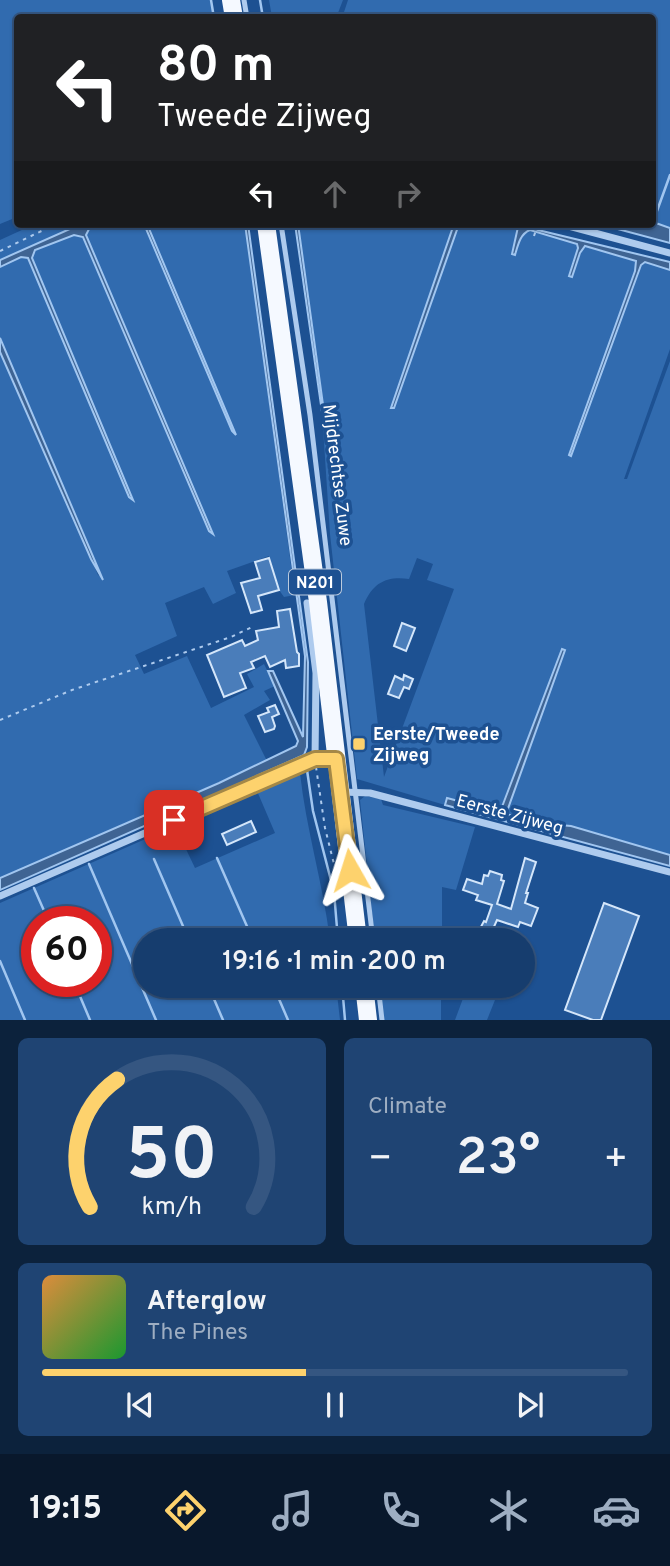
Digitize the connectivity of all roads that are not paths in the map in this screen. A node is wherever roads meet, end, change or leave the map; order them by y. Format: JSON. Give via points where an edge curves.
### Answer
{"nodes":[{"id":1,"x":267,"y":228,"type":"edge"},
{"id":2,"x":282,"y":228,"type":"edge"},
{"id":3,"x":576,"y":228,"type":"edge"},
{"id":4,"x":670,"y":253,"type":"edge"},
{"id":5,"x":307,"y":603,"type":"dead end"},
{"id":6,"x":315,"y":759,"type":"junction"},
{"id":7,"x":336,"y":759,"type":"junction"},
{"id":8,"x":348,"y":792,"type":"junction"},
{"id":9,"x":670,"y":872,"type":"edge"},
{"id":10,"x":0,"y":896,"type":"edge"},
{"id":11,"x":357,"y":928,"type":"edge"},
{"id":12,"x":371,"y":928,"type":"edge"},
{"id":13,"x":365,"y":998,"type":"edge"},
{"id":14,"x":379,"y":998,"type":"edge"},
{"id":15,"x":368,"y":1020,"type":"edge"},
{"id":16,"x":382,"y":1020,"type":"edge"}],
"edges":[{"from":1,"to":7,"type":"main road","name":"Mijdrechtse Zuwe","number":"N201"},
{"from":2,"to":8,"type":"lane","name":"Mijdrechtse Zuwe","via":[[310,415]]},
{"from":3,"to":4,"type":"street"},
{"from":5,"to":6,"type":"street","via":[[316,673]]},
{"from":6,"to":7,"type":"street"},
{"from":6,"to":10,"type":"street"},
{"from":7,"to":8,"type":"main road","name":"Mijdrechtse Zuwe","number":"N201"},
{"from":8,"to":9,"type":"street","name":"Eerste Zijweg","via":[[383,796]]},
{"from":8,"to":11,"type":"main road","name":"Mijdrechtse Zuwe","number":"N201"},
{"from":8,"to":12,"type":"lane","name":"Mijdrechtse Zuwe"},
{"from":13,"to":15,"type":"main road"},
{"from":14,"to":16,"type":"lane"}]}
